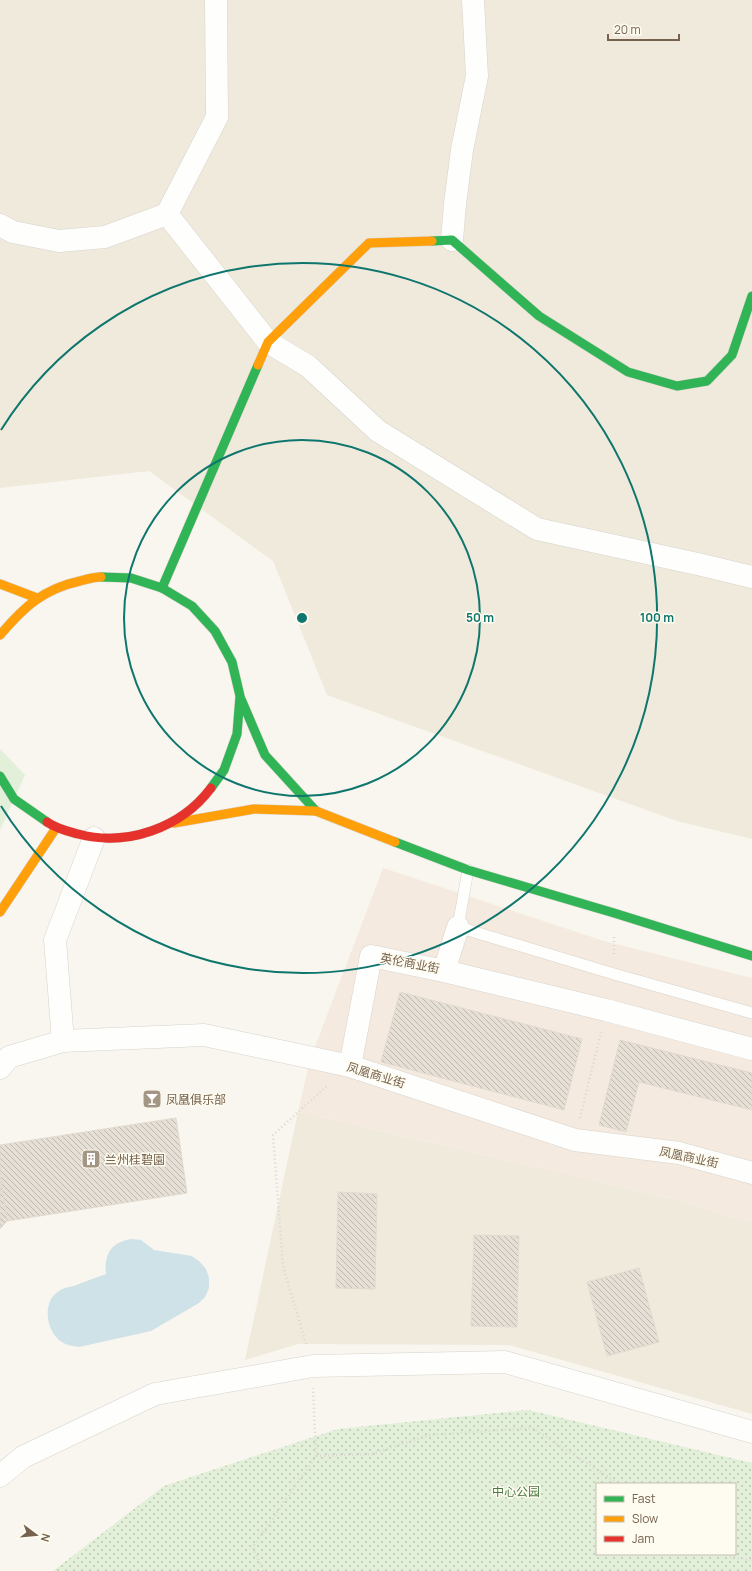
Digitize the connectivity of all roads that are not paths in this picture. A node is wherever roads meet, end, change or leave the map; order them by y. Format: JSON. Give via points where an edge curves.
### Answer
{"nodes":[{"id":1,"x":216,"y":0,"type":"edge"},
{"id":2,"x":473,"y":0,"type":"edge"},
{"id":3,"x":167,"y":214,"type":"junction"},
{"id":4,"x":0,"y":225,"type":"edge"},
{"id":5,"x":452,"y":240,"type":"junction"},
{"id":6,"x":752,"y":296,"type":"edge"},
{"id":7,"x":268,"y":342,"type":"junction"},
{"id":8,"x":752,"y":577,"type":"edge"},
{"id":9,"x":0,"y":584,"type":"edge"},
{"id":10,"x":162,"y":588,"type":"junction"},
{"id":11,"x":37,"y":598,"type":"junction"},
{"id":12,"x":0,"y":635,"type":"edge"},
{"id":13,"x":240,"y":696,"type":"junction"},
{"id":14,"x":0,"y":776,"type":"edge"},
{"id":15,"x":316,"y":811,"type":"junction"},
{"id":16,"x":170,"y":824,"type":"junction"},
{"id":17,"x":56,"y":828,"type":"junction"},
{"id":18,"x":94,"y":838,"type":"junction"},
{"id":19,"x":468,"y":870,"type":"junction"},
{"id":20,"x":0,"y":912,"type":"edge"},
{"id":21,"x":458,"y":927,"type":"junction"},
{"id":22,"x":752,"y":956,"type":"edge"},
{"id":23,"x":444,"y":971,"type":"junction"},
{"id":24,"x":752,"y":1013,"type":"edge"},
{"id":25,"x":63,"y":1041,"type":"junction"},
{"id":26,"x":752,"y":1049,"type":"edge"},
{"id":27,"x":350,"y":1066,"type":"junction"},
{"id":28,"x":0,"y":1068,"type":"edge"},
{"id":29,"x":752,"y":1173,"type":"edge"},
{"id":30,"x":752,"y":1432,"type":"edge"},
{"id":31,"x":0,"y":1476,"type":"edge"}],
"edges":[{"from":1,"to":3,"type":"street","via":[[217,117]]},
{"from":2,"to":5,"type":"street","via":[[477,76],[462,150]]},
{"from":3,"to":4,"type":"street","via":[[105,237],[59,241],[13,232]]},
{"from":3,"to":7,"type":"street"},
{"from":5,"to":6,"type":"main road","via":[[539,316],[628,372],[677,386],[707,382],[732,355]]},
{"from":5,"to":7,"type":"main road","via":[[369,243]]},
{"from":7,"to":8,"type":"street","via":[[308,366],[378,431],[536,529]]},
{"from":7,"to":10,"type":"main road"},
{"from":9,"to":11,"type":"main road"},
{"from":10,"to":11,"type":"main road","via":[[131,578],[98,577],[66,584]]},
{"from":10,"to":13,"type":"main road","via":[[192,606],[216,631],[232,662]]},
{"from":11,"to":12,"type":"main road","via":[[17,615]]},
{"from":13,"to":15,"type":"main road","via":[[265,755]]},
{"from":13,"to":16,"type":"main road","via":[[237,734],[224,770],[201,801]]},
{"from":14,"to":17,"type":"main road","via":[[14,799]]},
{"from":15,"to":16,"type":"main road","via":[[254,809]]},
{"from":15,"to":19,"type":"main road"},
{"from":16,"to":18,"type":"main road","via":[[133,837]]},
{"from":17,"to":18,"type":"main road"},
{"from":17,"to":20,"type":"main road"},
{"from":18,"to":25,"type":"street","via":[[55,940]]},
{"from":19,"to":21,"type":"lane"},
{"from":19,"to":22,"type":"main road"},
{"from":21,"to":23,"type":"street","name":"英伦商业街"},
{"from":21,"to":24,"type":"lane"},
{"from":23,"to":26,"type":"street"},
{"from":23,"to":27,"type":"street","name":"英伦商业街","via":[[371,956]]},
{"from":25,"to":27,"type":"street","name":"凤凰商业街","via":[[204,1035]]},
{"from":25,"to":28,"type":"street","name":"凤凰商业街","via":[[9,1057]]},
{"from":27,"to":29,"type":"street","name":"凤凰商业街","via":[[575,1140],[679,1153]]},
{"from":30,"to":31,"type":"street","via":[[505,1362],[312,1366],[155,1394],[23,1457]]}]}
